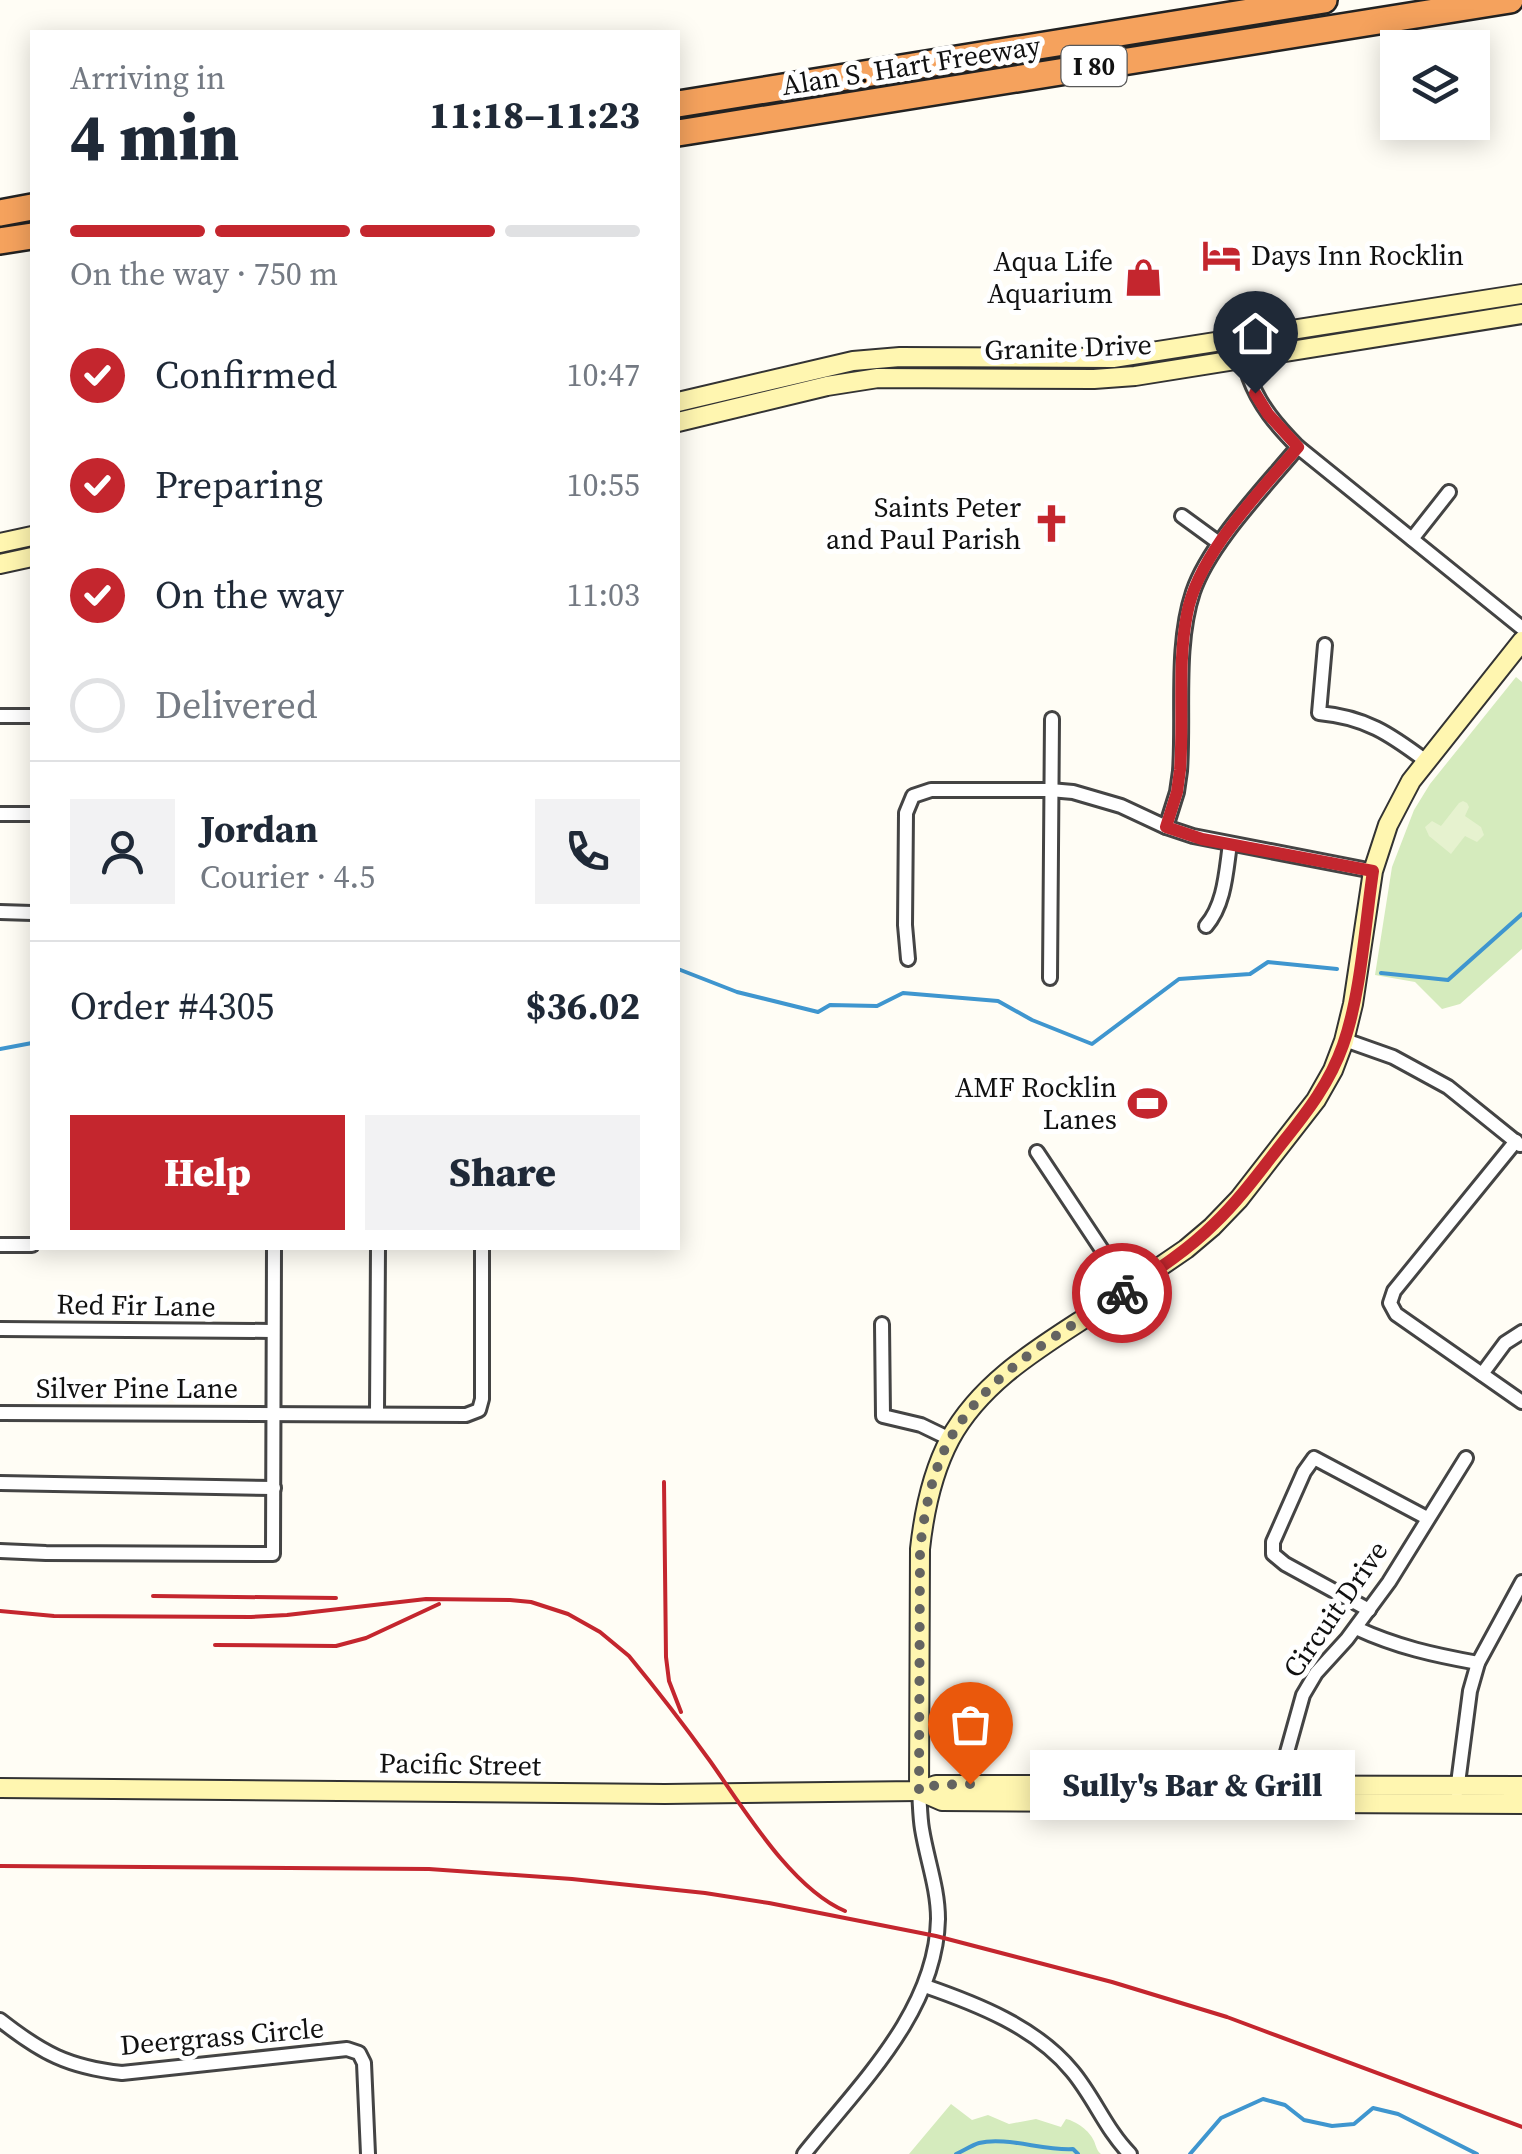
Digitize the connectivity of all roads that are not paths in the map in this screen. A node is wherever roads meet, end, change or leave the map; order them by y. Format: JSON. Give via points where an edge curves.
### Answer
{"nodes":[{"id":1,"x":1324,"y":0,"type":"edge"},
{"id":2,"x":1510,"y":0,"type":"edge"},
{"id":3,"x":680,"y":104,"type":"edge"},
{"id":4,"x":680,"y":133,"type":"edge"},
{"id":5,"x":30,"y":207,"type":"edge"},
{"id":6,"x":0,"y":212,"type":"edge"},
{"id":7,"x":30,"y":236,"type":"edge"},
{"id":8,"x":0,"y":241,"type":"edge"},
{"id":9,"x":1522,"y":294,"type":"edge"},
{"id":10,"x":1522,"y":314,"type":"edge"},
{"id":11,"x":1249,"y":377,"type":"dead end"},
{"id":12,"x":680,"y":402,"type":"edge"},
{"id":13,"x":680,"y":422,"type":"edge"},
{"id":14,"x":1298,"y":447,"type":"junction"},
{"id":15,"x":1448,"y":492,"type":"dead end"},
{"id":16,"x":1182,"y":516,"type":"dead end"},
{"id":17,"x":30,"y":536,"type":"edge"},
{"id":18,"x":1412,"y":539,"type":"junction"},
{"id":19,"x":0,"y":543,"type":"edge"},
{"id":20,"x":1219,"y":543,"type":"junction"},
{"id":21,"x":30,"y":557,"type":"edge"},
{"id":22,"x":0,"y":564,"type":"edge"},
{"id":23,"x":1522,"y":628,"type":"edge"},
{"id":24,"x":1522,"y":641,"type":"edge"},
{"id":25,"x":1325,"y":645,"type":"dead end"},
{"id":26,"x":0,"y":716,"type":"edge"},
{"id":27,"x":30,"y":716,"type":"edge"},
{"id":28,"x":1052,"y":720,"type":"dead end"},
{"id":29,"x":1426,"y":761,"type":"junction"},
{"id":30,"x":1050,"y":790,"type":"junction"},
{"id":31,"x":0,"y":814,"type":"edge"},
{"id":32,"x":30,"y":814,"type":"edge"},
{"id":33,"x":1166,"y":827,"type":"junction"},
{"id":34,"x":1230,"y":844,"type":"junction"},
{"id":35,"x":1373,"y":871,"type":"junction"},
{"id":36,"x":0,"y":912,"type":"edge"},
{"id":37,"x":30,"y":913,"type":"edge"},
{"id":38,"x":1206,"y":926,"type":"dead end"},
{"id":39,"x":908,"y":959,"type":"dead end"},
{"id":40,"x":1050,"y":978,"type":"dead end"},
{"id":41,"x":1345,"y":1040,"type":"junction"},
{"id":42,"x":1519,"y":1144,"type":"edge"},
{"id":43,"x":1036,"y":1152,"type":"dead end"},
{"id":44,"x":0,"y":1245,"type":"edge"},
{"id":45,"x":30,"y":1245,"type":"edge"},
{"id":46,"x":274,"y":1250,"type":"edge"},
{"id":47,"x":378,"y":1250,"type":"edge"},
{"id":48,"x":482,"y":1250,"type":"edge"},
{"id":49,"x":1128,"y":1289,"type":"junction"},
{"id":50,"x":882,"y":1324,"type":"dead end"},
{"id":51,"x":0,"y":1329,"type":"edge"},
{"id":52,"x":272,"y":1331,"type":"junction"},
{"id":53,"x":1522,"y":1332,"type":"edge"},
{"id":54,"x":1482,"y":1374,"type":"junction"},
{"id":55,"x":1522,"y":1402,"type":"edge"},
{"id":56,"x":0,"y":1413,"type":"edge"},
{"id":57,"x":377,"y":1413,"type":"junction"},
{"id":58,"x":274,"y":1414,"type":"junction"},
{"id":59,"x":950,"y":1438,"type":"junction"},
{"id":60,"x":1466,"y":1458,"type":"dead end"},
{"id":61,"x":0,"y":1483,"type":"edge"},
{"id":62,"x":274,"y":1488,"type":"junction"},
{"id":63,"x":1428,"y":1518,"type":"junction"},
{"id":64,"x":0,"y":1551,"type":"edge"},
{"id":65,"x":1522,"y":1582,"type":"edge"},
{"id":66,"x":1369,"y":1610,"type":"junction"},
{"id":67,"x":1356,"y":1628,"type":"junction"},
{"id":68,"x":1478,"y":1663,"type":"junction"},
{"id":69,"x":1522,"y":1786,"type":"edge"},
{"id":70,"x":0,"y":1788,"type":"edge"},
{"id":71,"x":919,"y":1791,"type":"junction"},
{"id":72,"x":1282,"y":1793,"type":"junction"},
{"id":73,"x":1456,"y":1795,"type":"junction"},
{"id":74,"x":1522,"y":1804,"type":"edge"},
{"id":75,"x":925,"y":1986,"type":"junction"},
{"id":76,"x":0,"y":2020,"type":"edge"},
{"id":77,"x":368,"y":2154,"type":"edge"},
{"id":78,"x":804,"y":2154,"type":"edge"},
{"id":79,"x":1130,"y":2154,"type":"edge"}],
"edges":[{"from":1,"to":3,"type":"highway","name":"Alan S. Hart Freeway","number":"I 80"},
{"from":2,"to":4,"type":"highway","name":"Alan S. Hart Freeway","number":"I 80"},
{"from":5,"to":6,"type":"highway"},
{"from":7,"to":8,"type":"highway"},
{"from":9,"to":12,"type":"street","name":"Granite Drive","via":[[1113,358],[853,361]]},
{"from":10,"to":13,"type":"street","name":"Granite Drive","via":[[1136,376],[868,379]]},
{"from":11,"to":14,"type":"street","via":[[1268,414]]},
{"from":14,"to":18,"type":"street"},
{"from":14,"to":20,"type":"street"},
{"from":15,"to":18,"type":"street"},
{"from":16,"to":20,"type":"street"},
{"from":17,"to":19,"type":"street"},
{"from":18,"to":23,"type":"street"},
{"from":20,"to":33,"type":"street","via":[[1187,613],[1180,770]]},
{"from":21,"to":22,"type":"street"},
{"from":24,"to":29,"type":"street"},
{"from":25,"to":29,"type":"street","via":[[1319,713],[1376,727]]},
{"from":26,"to":27,"type":"street"},
{"from":28,"to":30,"type":"street"},
{"from":29,"to":35,"type":"street","via":[[1395,810]]},
{"from":30,"to":33,"type":"street","via":[[1098,798]]},
{"from":30,"to":39,"type":"street","via":[[943,789],[913,796],[905,847]]},
{"from":30,"to":40,"type":"street"},
{"from":31,"to":32,"type":"street"},
{"from":33,"to":34,"type":"street"},
{"from":34,"to":35,"type":"street"},
{"from":34,"to":38,"type":"street","via":[[1221,898]]},
{"from":35,"to":41,"type":"street"},
{"from":36,"to":37,"type":"street"},
{"from":41,"to":42,"type":"street","via":[[1448,1086]]},
{"from":41,"to":49,"type":"street","via":[[1316,1100],[1239,1199],[1186,1249]]},
{"from":42,"to":54,"type":"street","via":[[1390,1297],[1396,1314]]},
{"from":43,"to":49,"type":"street"},
{"from":44,"to":45,"type":"street"},
{"from":46,"to":52,"type":"street"},
{"from":47,"to":57,"type":"street"},
{"from":48,"to":57,"type":"street","name":"Silver Pine Lane","via":[[478,1410]]},
{"from":49,"to":59,"type":"street","via":[[1016,1364]]},
{"from":50,"to":59,"type":"street","via":[[883,1416]]},
{"from":51,"to":52,"type":"street","name":"Red Fir Lane"},
{"from":52,"to":58,"type":"street"},
{"from":53,"to":54,"type":"street"},
{"from":54,"to":55,"type":"street"},
{"from":56,"to":58,"type":"street","name":"Silver Pine Lane"},
{"from":57,"to":58,"type":"street","name":"Silver Pine Lane"},
{"from":58,"to":62,"type":"street"},
{"from":59,"to":71,"type":"street","via":[[924,1515],[920,1550]]},
{"from":60,"to":63,"type":"street","name":"Circuit Drive"},
{"from":61,"to":62,"type":"street"},
{"from":62,"to":64,"type":"street","via":[[273,1554]]},
{"from":63,"to":66,"type":"street","name":"Circuit Drive"},
{"from":63,"to":66,"type":"street","via":[[1314,1458],[1304,1472],[1273,1554]]},
{"from":65,"to":68,"type":"street"},
{"from":66,"to":67,"type":"street","name":"Circuit Drive"},
{"from":67,"to":68,"type":"street","via":[[1408,1649]]},
{"from":67,"to":72,"type":"street","name":"Circuit Drive","via":[[1304,1695]]},
{"from":68,"to":73,"type":"street"},
{"from":69,"to":73,"type":"street","name":"Pacific Street"},
{"from":70,"to":71,"type":"street","name":"Pacific Street"},
{"from":71,"to":72,"type":"street","name":"Pacific Street","via":[[936,1785]]},
{"from":71,"to":75,"type":"street","via":[[938,1920]]},
{"from":72,"to":73,"type":"street","name":"Pacific Street"},
{"from":73,"to":74,"type":"street","name":"Pacific Street"},
{"from":75,"to":78,"type":"street","via":[[895,2040]]},
{"from":75,"to":79,"type":"street","via":[[990,2012],[1046,2045]]},
{"from":76,"to":77,"type":"street","name":"Deergrass Circle","via":[[30,2043],[89,2070],[122,2073],[359,2053]]}]}
